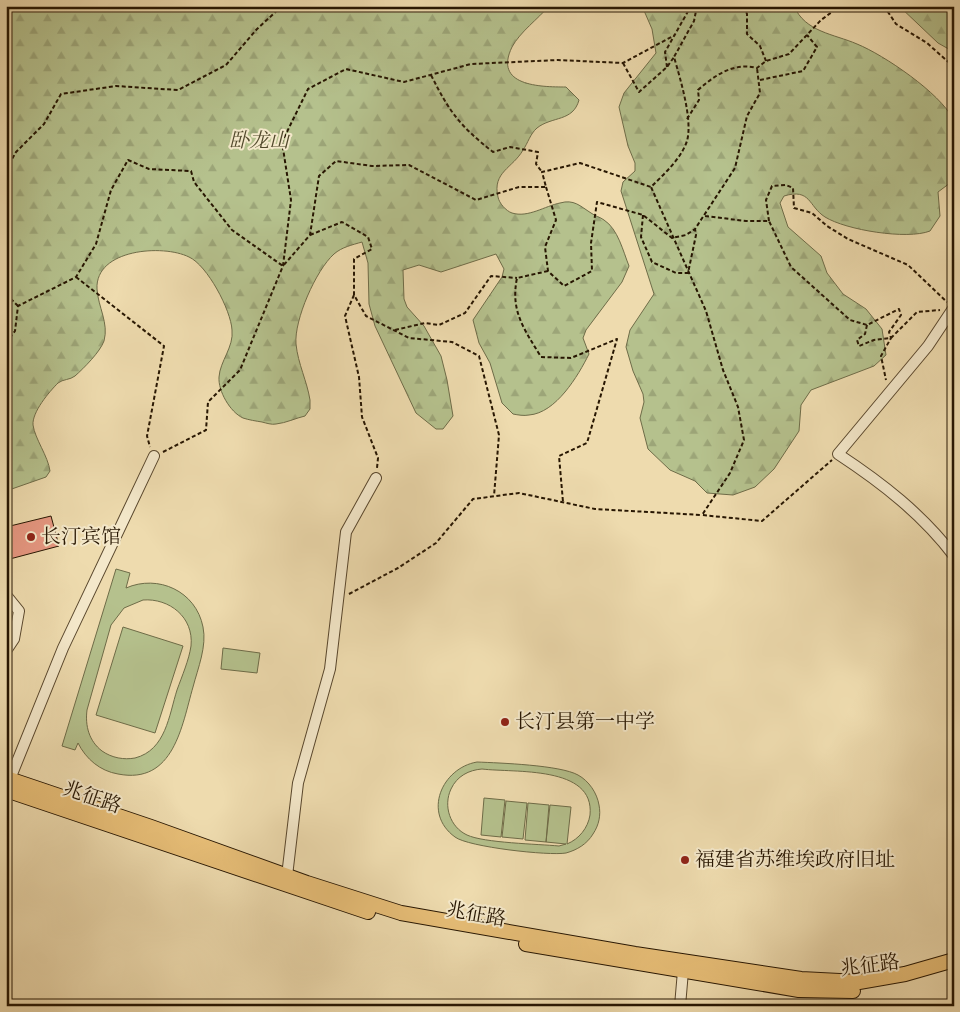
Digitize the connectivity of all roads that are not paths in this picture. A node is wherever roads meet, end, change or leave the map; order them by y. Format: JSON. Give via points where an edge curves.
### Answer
{"nodes":[{"id":1,"x":952,"y":309,"type":"edge"},
{"id":2,"x":154,"y":456,"type":"road end"},
{"id":3,"x":376,"y":478,"type":"road end"},
{"id":4,"x":954,"y":556,"type":"edge"},
{"id":5,"x":6,"y":595,"type":"edge"},
{"id":6,"x":6,"y":650,"type":"edge"},
{"id":7,"x":8,"y":783,"type":"edge"},
{"id":8,"x":287,"y":876,"type":"junction"},
{"id":9,"x":954,"y":960,"type":"edge"},
{"id":10,"x":954,"y":968,"type":"edge"},
{"id":11,"x":683,"y":972,"type":"junction"},
{"id":12,"x":680,"y":1006,"type":"edge"}],
"edges":[{"from":1,"to":4,"type":"street","via":[[928,346],[838,454],[881,482],[903,501]]},
{"from":2,"to":7,"type":"street","via":[[63,648]]},
{"from":3,"to":8,"type":"street","via":[[346,532],[330,669],[298,783]]},
{"from":5,"to":6,"type":"street","via":[[19,611],[14,639]]},
{"from":7,"to":8,"type":"main road"},
{"from":7,"to":11,"type":"main road","name":"兆征路","via":[[305,893],[400,922]]},
{"from":8,"to":9,"type":"main road","via":[[401,913],[635,954],[800,978],[859,982],[905,974]]},
{"from":10,"to":11,"type":"main road","name":"兆征路","via":[[907,982],[858,991],[799,990]]},
{"from":11,"to":12,"type":"street"}]}
